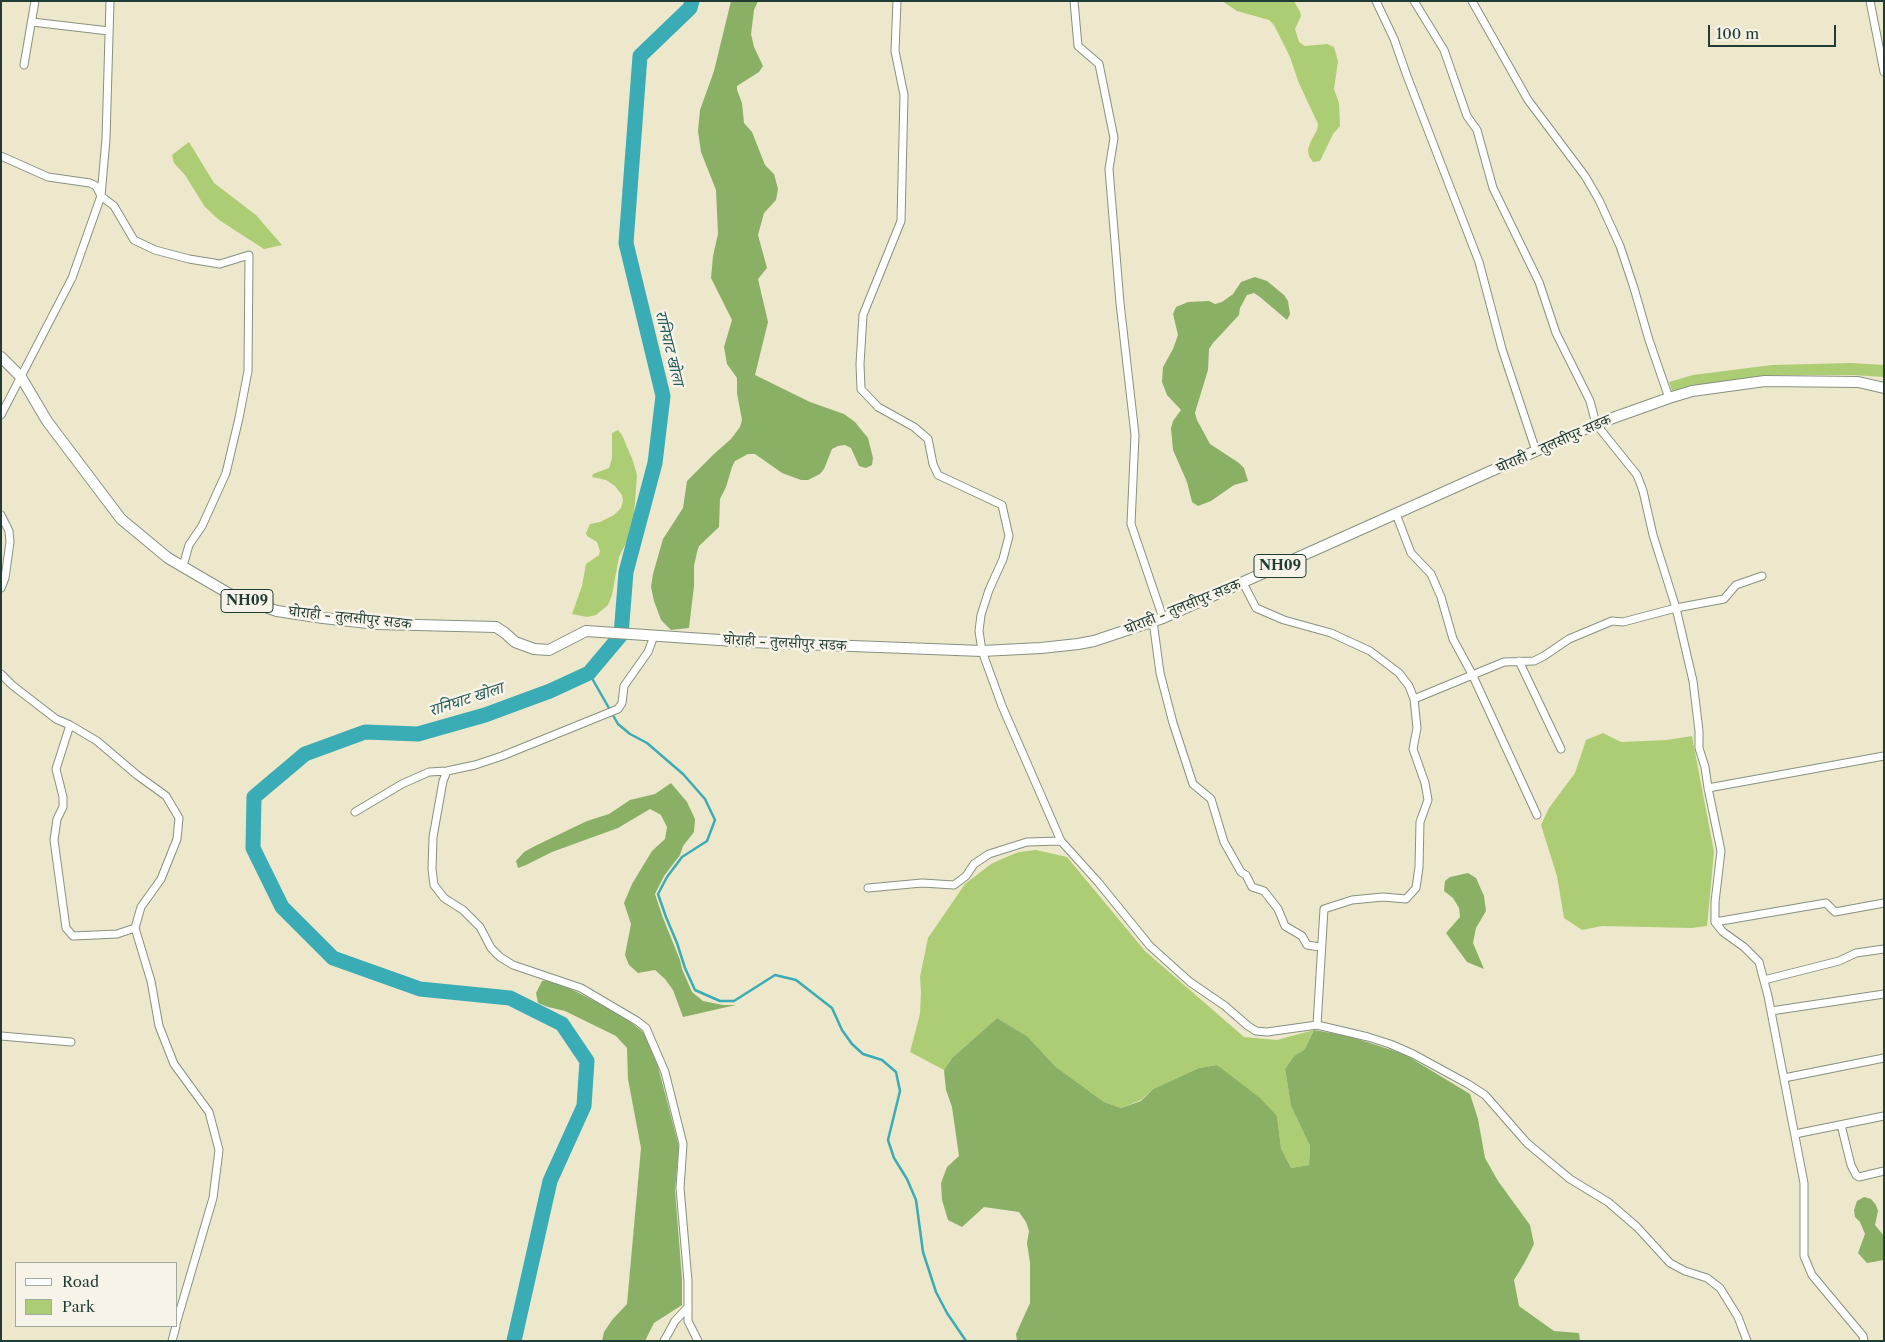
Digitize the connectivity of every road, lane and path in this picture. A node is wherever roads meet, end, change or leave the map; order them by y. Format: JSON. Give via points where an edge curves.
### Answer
{"nodes":[{"id":1,"x":36,"y":1,"type":"edge"},
{"id":2,"x":110,"y":1,"type":"edge"},
{"id":3,"x":897,"y":1,"type":"edge"},
{"id":4,"x":1074,"y":1,"type":"edge"},
{"id":5,"x":1376,"y":1,"type":"edge"},
{"id":6,"x":1414,"y":1,"type":"edge"},
{"id":7,"x":1472,"y":1,"type":"edge"},
{"id":8,"x":1870,"y":1,"type":"edge"},
{"id":9,"x":32,"y":22,"type":"junction"},
{"id":10,"x":109,"y":31,"type":"junction"},
{"id":11,"x":24,"y":65,"type":"dead end"},
{"id":12,"x":1884,"y":72,"type":"edge"},
{"id":13,"x":1,"y":156,"type":"edge"},
{"id":14,"x":101,"y":196,"type":"junction"},
{"id":15,"x":1,"y":357,"type":"edge"},
{"id":16,"x":21,"y":377,"type":"junction"},
{"id":17,"x":1884,"y":388,"type":"edge"},
{"id":18,"x":1669,"y":398,"type":"junction"},
{"id":19,"x":1,"y":415,"type":"edge"},
{"id":20,"x":1596,"y":424,"type":"junction"},
{"id":21,"x":1536,"y":451,"type":"junction"},
{"id":22,"x":1396,"y":514,"type":"junction"},
{"id":23,"x":1,"y":515,"type":"edge"},
{"id":24,"x":183,"y":566,"type":"junction"},
{"id":25,"x":1762,"y":576,"type":"dead end"},
{"id":26,"x":1243,"y":583,"type":"junction"},
{"id":27,"x":1,"y":588,"type":"edge"},
{"id":28,"x":1676,"y":608,"type":"junction"},
{"id":29,"x":1158,"y":620,"type":"junction"},
{"id":30,"x":654,"y":636,"type":"junction"},
{"id":31,"x":982,"y":650,"type":"junction"},
{"id":32,"x":1519,"y":661,"type":"junction"},
{"id":33,"x":1,"y":674,"type":"edge"},
{"id":34,"x":1472,"y":674,"type":"junction"},
{"id":35,"x":1414,"y":698,"type":"junction"},
{"id":36,"x":70,"y":725,"type":"junction"},
{"id":37,"x":1561,"y":748,"type":"dead end"},
{"id":38,"x":1884,"y":756,"type":"edge"},
{"id":39,"x":447,"y":771,"type":"junction"},
{"id":40,"x":1708,"y":788,"type":"junction"},
{"id":41,"x":355,"y":812,"type":"dead end"},
{"id":42,"x":1536,"y":815,"type":"dead end"},
{"id":43,"x":1061,"y":840,"type":"junction"},
{"id":44,"x":868,"y":888,"type":"dead end"},
{"id":45,"x":1884,"y":903,"type":"edge"},
{"id":46,"x":1715,"y":922,"type":"junction"},
{"id":47,"x":135,"y":928,"type":"junction"},
{"id":48,"x":1320,"y":947,"type":"junction"},
{"id":49,"x":1884,"y":949,"type":"edge"},
{"id":50,"x":1764,"y":980,"type":"junction"},
{"id":51,"x":1884,"y":994,"type":"edge"},
{"id":52,"x":1771,"y":1011,"type":"junction"},
{"id":53,"x":1317,"y":1026,"type":"junction"},
{"id":54,"x":1,"y":1036,"type":"edge"},
{"id":55,"x":70,"y":1042,"type":"dead end"},
{"id":56,"x":1884,"y":1058,"type":"edge"},
{"id":57,"x":1784,"y":1078,"type":"junction"},
{"id":58,"x":1884,"y":1116,"type":"edge"},
{"id":59,"x":1841,"y":1125,"type":"junction"},
{"id":60,"x":1795,"y":1134,"type":"junction"},
{"id":61,"x":1884,"y":1171,"type":"edge"},
{"id":62,"x":688,"y":1307,"type":"junction"},
{"id":63,"x":178,"y":1318,"type":"edge"},
{"id":64,"x":176,"y":1327,"type":"edge"},
{"id":65,"x":172,"y":1341,"type":"edge"},
{"id":66,"x":664,"y":1341,"type":"edge"},
{"id":67,"x":698,"y":1341,"type":"edge"},
{"id":68,"x":1747,"y":1341,"type":"edge"},
{"id":69,"x":1864,"y":1341,"type":"edge"}],
"edges":[{"from":1,"to":9,"type":"street"},
{"from":2,"to":10,"type":"street"},
{"from":3,"to":31,"type":"street","via":[[895,51],[904,95],[901,221],[863,315],[861,389],[878,407],[914,427],[928,439],[938,475],[1002,505],[1009,536],[981,615]]},
{"from":4,"to":29,"type":"street","via":[[1078,46],[1098,64],[1114,138],[1109,169],[1135,435],[1131,524]]},
{"from":5,"to":21,"type":"street","via":[[1394,39],[1479,262],[1502,349]]},
{"from":6,"to":20,"type":"street","via":[[1444,50],[1467,116],[1477,130],[1493,188],[1539,282],[1556,333],[1590,401]]},
{"from":7,"to":18,"type":"street","via":[[1528,100],[1599,200],[1620,246]]},
{"from":8,"to":12,"type":"street"},
{"from":9,"to":10,"type":"street"},
{"from":9,"to":11,"type":"street"},
{"from":10,"to":14,"type":"street"},
{"from":13,"to":14,"type":"street","via":[[48,177],[96,186]]},
{"from":14,"to":16,"type":"street","via":[[72,278]]},
{"from":14,"to":24,"type":"street","via":[[114,206],[134,240],[154,250],[220,264],[249,255],[248,371],[239,418],[226,473],[202,526],[189,545]]},
{"from":15,"to":16,"type":"main road","name":"घोराही - तुलसीपुर सडक","number":"NH09"},
{"from":16,"to":19,"type":"street"},
{"from":16,"to":24,"type":"main road","name":"घोराही - तुलसीपुर सडक","number":"NH09","via":[[47,421],[121,519],[168,558]]},
{"from":17,"to":18,"type":"main road","name":"घोराही - तुलसीपुर सडक","number":"NH09","via":[[1858,382],[1766,381],[1692,391]]},
{"from":18,"to":20,"type":"main road","name":"घोराही - तुलसीपुर सडक","number":"NH09"},
{"from":20,"to":21,"type":"main road","name":"घोराही - तुलसीपुर सडक","number":"NH09"},
{"from":20,"to":28,"type":"street","via":[[1637,475]]},
{"from":21,"to":22,"type":"main road","name":"घोराही - तुलसीपुर सडक","number":"NH09"},
{"from":22,"to":26,"type":"main road","name":"घोराही - तुलसीपुर सडक","number":"NH09"},
{"from":22,"to":34,"type":"street","via":[[1411,553],[1431,574],[1454,639]]},
{"from":23,"to":27,"type":"street","via":[[9,531],[10,542]]},
{"from":24,"to":30,"type":"main road","name":"घोराही - तुलसीपुर सडक","number":"NH09","via":[[233,596],[277,611],[377,624],[496,627],[515,642],[549,650],[586,631]]},
{"from":25,"to":28,"type":"street","via":[[1736,585],[1724,599]]},
{"from":26,"to":29,"type":"main road","name":"घोराही - तुलसीपुर सडक","number":"NH09"},
{"from":26,"to":35,"type":"street","via":[[1256,608],[1284,620],[1332,633],[1370,651],[1399,673]]},
{"from":28,"to":32,"type":"street","via":[[1623,622],[1612,621],[1570,639],[1534,661]]},
{"from":28,"to":40,"type":"street","via":[[1693,680],[1699,748]]},
{"from":29,"to":31,"type":"main road","name":"घोराही - तुलसीपुर सडक","number":"NH09","via":[[1078,644]]},
{"from":29,"to":48,"type":"street","via":[[1160,673],[1193,784],[1211,799],[1224,842],[1252,887],[1264,890],[1278,909],[1285,926],[1302,936],[1307,945]]},
{"from":30,"to":31,"type":"main road","name":"घोराही - तुलसीपुर सडक","number":"NH09"},
{"from":30,"to":39,"type":"street","via":[[648,652],[624,686],[618,709],[475,765]]},
{"from":31,"to":43,"type":"street","via":[[1002,706]]},
{"from":32,"to":34,"type":"street","via":[[1504,662]]},
{"from":32,"to":37,"type":"street"},
{"from":33,"to":36,"type":"street","via":[[56,719]]},
{"from":34,"to":35,"type":"street"},
{"from":34,"to":42,"type":"street"},
{"from":35,"to":48,"type":"street","via":[[1417,728],[1413,750],[1428,800],[1420,822],[1416,888],[1406,899],[1352,900],[1324,909]]},
{"from":36,"to":47,"type":"street","via":[[97,741],[166,796],[179,818],[177,839],[160,879],[141,908]]},
{"from":36,"to":47,"type":"street","via":[[56,769],[63,797],[54,840],[66,928],[73,936],[118,934]]},
{"from":38,"to":40,"type":"street"},
{"from":39,"to":41,"type":"street","via":[[429,772]]},
{"from":39,"to":62,"type":"street","via":[[433,837],[434,885],[444,898],[463,910],[480,927],[500,957],[513,965],[581,988],[646,1028],[653,1043],[665,1072],[684,1144],[680,1188]]},
{"from":40,"to":46,"type":"street","via":[[1721,851]]},
{"from":43,"to":44,"type":"street","via":[[1027,842],[989,854],[954,884]]},
{"from":43,"to":53,"type":"street","via":[[1150,946],[1190,982],[1248,1026],[1267,1032]]},
{"from":45,"to":46,"type":"street","via":[[1835,912],[1826,903]]},
{"from":46,"to":50,"type":"street","via":[[1759,962]]},
{"from":47,"to":63,"type":"street","via":[[151,981],[159,1026],[174,1064],[209,1112],[219,1150],[213,1198]]},
{"from":48,"to":53,"type":"street"},
{"from":49,"to":50,"type":"street","via":[[1856,953],[1839,961]]},
{"from":50,"to":52,"type":"street"},
{"from":51,"to":52,"type":"street"},
{"from":52,"to":57,"type":"street"},
{"from":53,"to":68,"type":"street","via":[[1390,1044],[1485,1095],[1527,1143],[1570,1179],[1608,1202],[1637,1227],[1670,1263],[1707,1278],[1720,1288],[1738,1317]]},
{"from":54,"to":55,"type":"street"},
{"from":56,"to":57,"type":"street"},
{"from":57,"to":60,"type":"street"},
{"from":58,"to":59,"type":"street"},
{"from":59,"to":60,"type":"street"},
{"from":59,"to":61,"type":"street","via":[[1850,1165],[1856,1175]]},
{"from":60,"to":69,"type":"street","via":[[1804,1183],[1804,1256],[1812,1276]]},
{"from":62,"to":66,"type":"street","via":[[675,1321]]},
{"from":62,"to":67,"type":"street","via":[[688,1321]]},
{"from":64,"to":65,"type":"street"}]}
